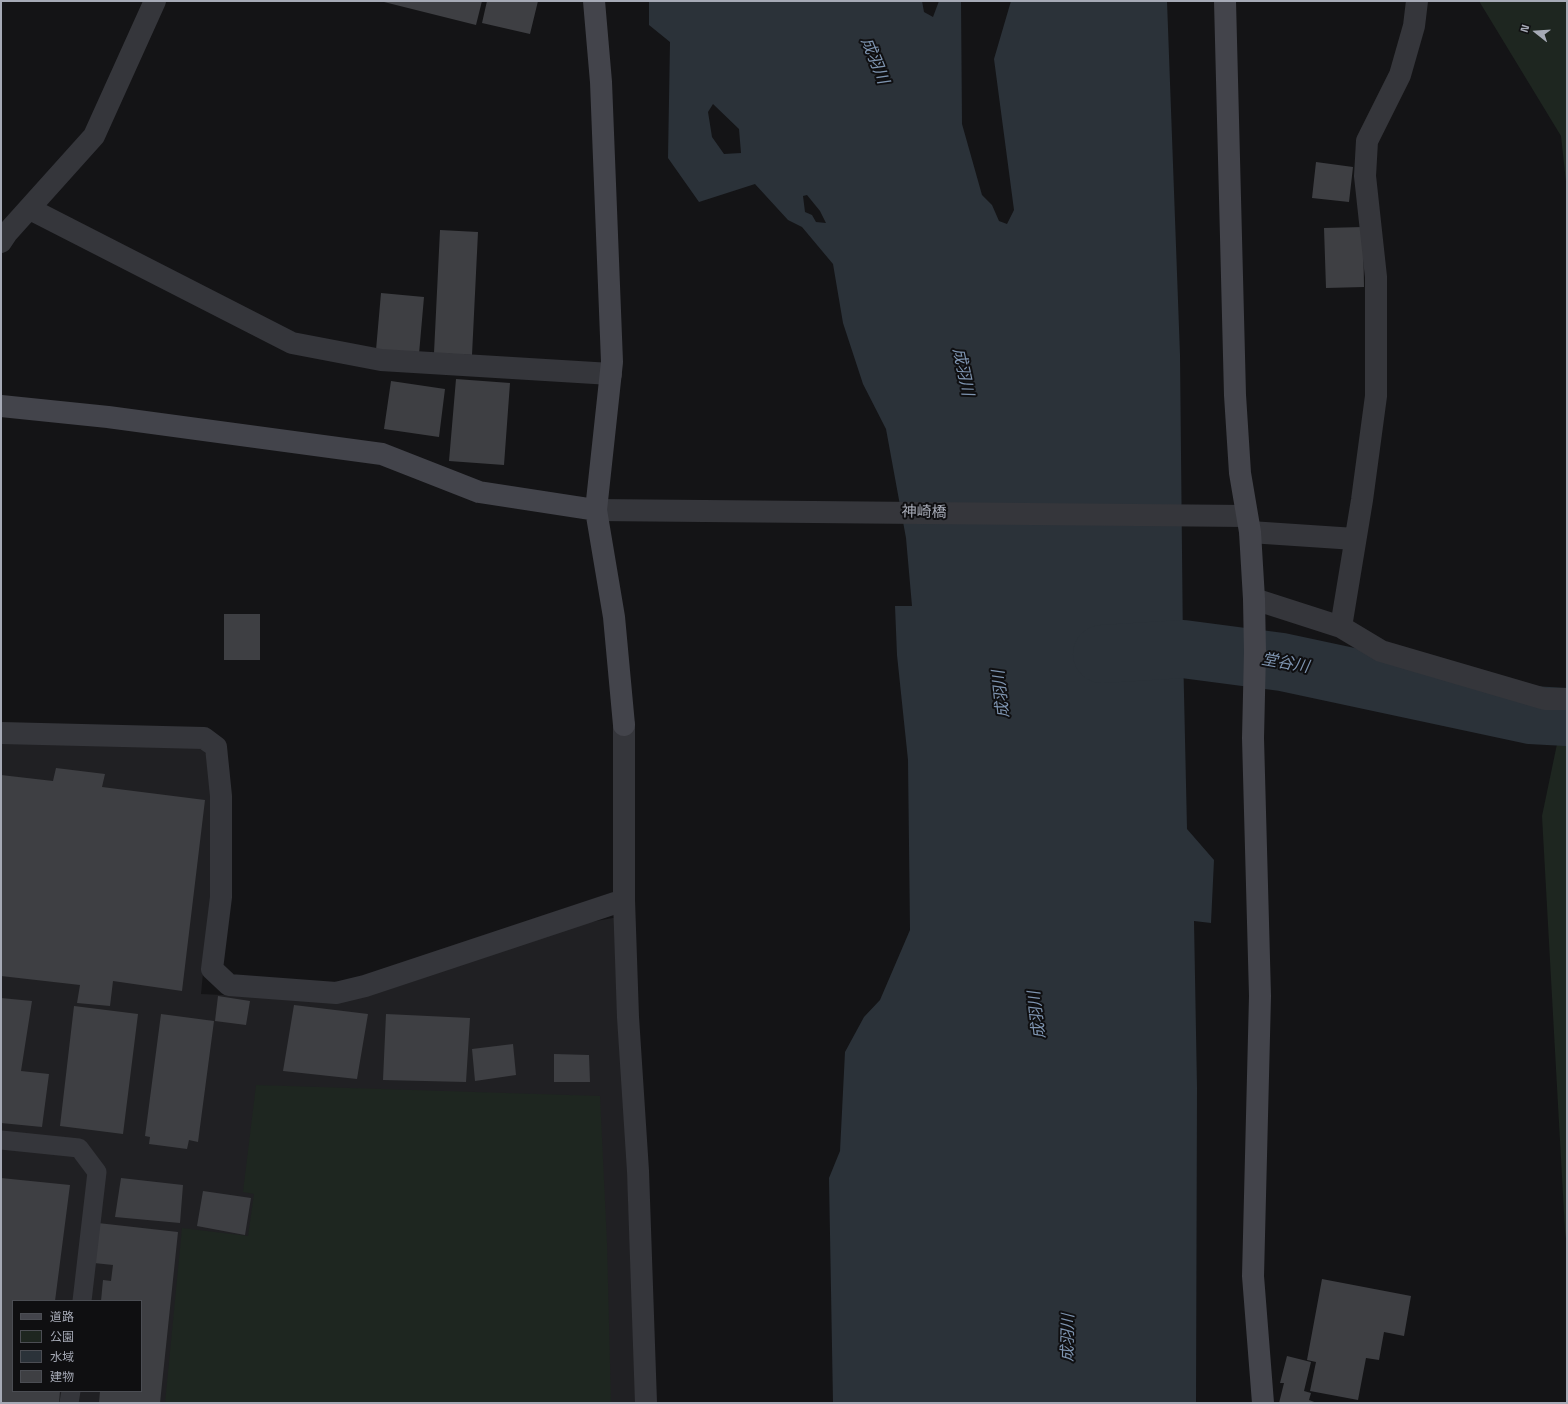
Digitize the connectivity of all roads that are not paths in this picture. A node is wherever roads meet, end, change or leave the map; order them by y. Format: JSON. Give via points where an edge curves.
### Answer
{"nodes":[{"id":1,"x":155,"y":1,"type":"edge"},
{"id":2,"x":594,"y":1,"type":"edge"},
{"id":3,"x":1225,"y":1,"type":"edge"},
{"id":4,"x":1417,"y":1,"type":"edge"},
{"id":5,"x":30,"y":209,"type":"junction"},
{"id":6,"x":1,"y":242,"type":"edge"},
{"id":7,"x":611,"y":374,"type":"junction"},
{"id":8,"x":1,"y":406,"type":"edge"},
{"id":9,"x":596,"y":510,"type":"junction"},
{"id":10,"x":1248,"y":524,"type":"junction"},
{"id":11,"x":1355,"y":539,"type":"junction"},
{"id":12,"x":1254,"y":599,"type":"junction"},
{"id":13,"x":1341,"y":627,"type":"junction"},
{"id":14,"x":1567,"y":699,"type":"edge"},
{"id":15,"x":1,"y":733,"type":"edge"},
{"id":16,"x":624,"y":900,"type":"junction"},
{"id":17,"x":1,"y":1140,"type":"edge"},
{"id":18,"x":82,"y":1300,"type":"edge"},
{"id":19,"x":71,"y":1392,"type":"edge"},
{"id":20,"x":69,"y":1403,"type":"edge"},
{"id":21,"x":646,"y":1403,"type":"edge"},
{"id":22,"x":1263,"y":1403,"type":"edge"}],
"edges":[{"from":1,"to":5,"type":"street","via":[[94,136]]},
{"from":2,"to":7,"type":"street","via":[[601,82]]},
{"from":3,"to":10,"type":"street","via":[[1234,395],[1240,472]]},
{"from":4,"to":11,"type":"street","via":[[1414,26],[1400,75],[1367,141],[1365,176],[1376,277],[1376,396]]},
{"from":5,"to":6,"type":"street"},
{"from":5,"to":7,"type":"street","via":[[292,343],[381,360]]},
{"from":7,"to":9,"type":"street"},
{"from":8,"to":9,"type":"street","via":[[108,417],[382,454],[479,492]]},
{"from":9,"to":10,"type":"street","name":"神崎橋","via":[[1220,516]]},
{"from":9,"to":16,"type":"street","via":[[614,617],[624,725]]},
{"from":10,"to":11,"type":"street","name":"神崎橋"},
{"from":10,"to":12,"type":"street"},
{"from":11,"to":13,"type":"street"},
{"from":12,"to":13,"type":"street"},
{"from":12,"to":22,"type":"street","via":[[1253,738],[1260,996],[1253,1276]]},
{"from":13,"to":14,"type":"street","via":[[1381,651],[1545,698]]},
{"from":15,"to":16,"type":"street","via":[[204,738],[216,747],[221,796],[221,896],[212,969],[229,985],[336,994]]},
{"from":16,"to":21,"type":"street","via":[[628,1017],[638,1171]]},
{"from":17,"to":18,"type":"lane","via":[[79,1148],[98,1172]]},
{"from":19,"to":20,"type":"lane"}]}
